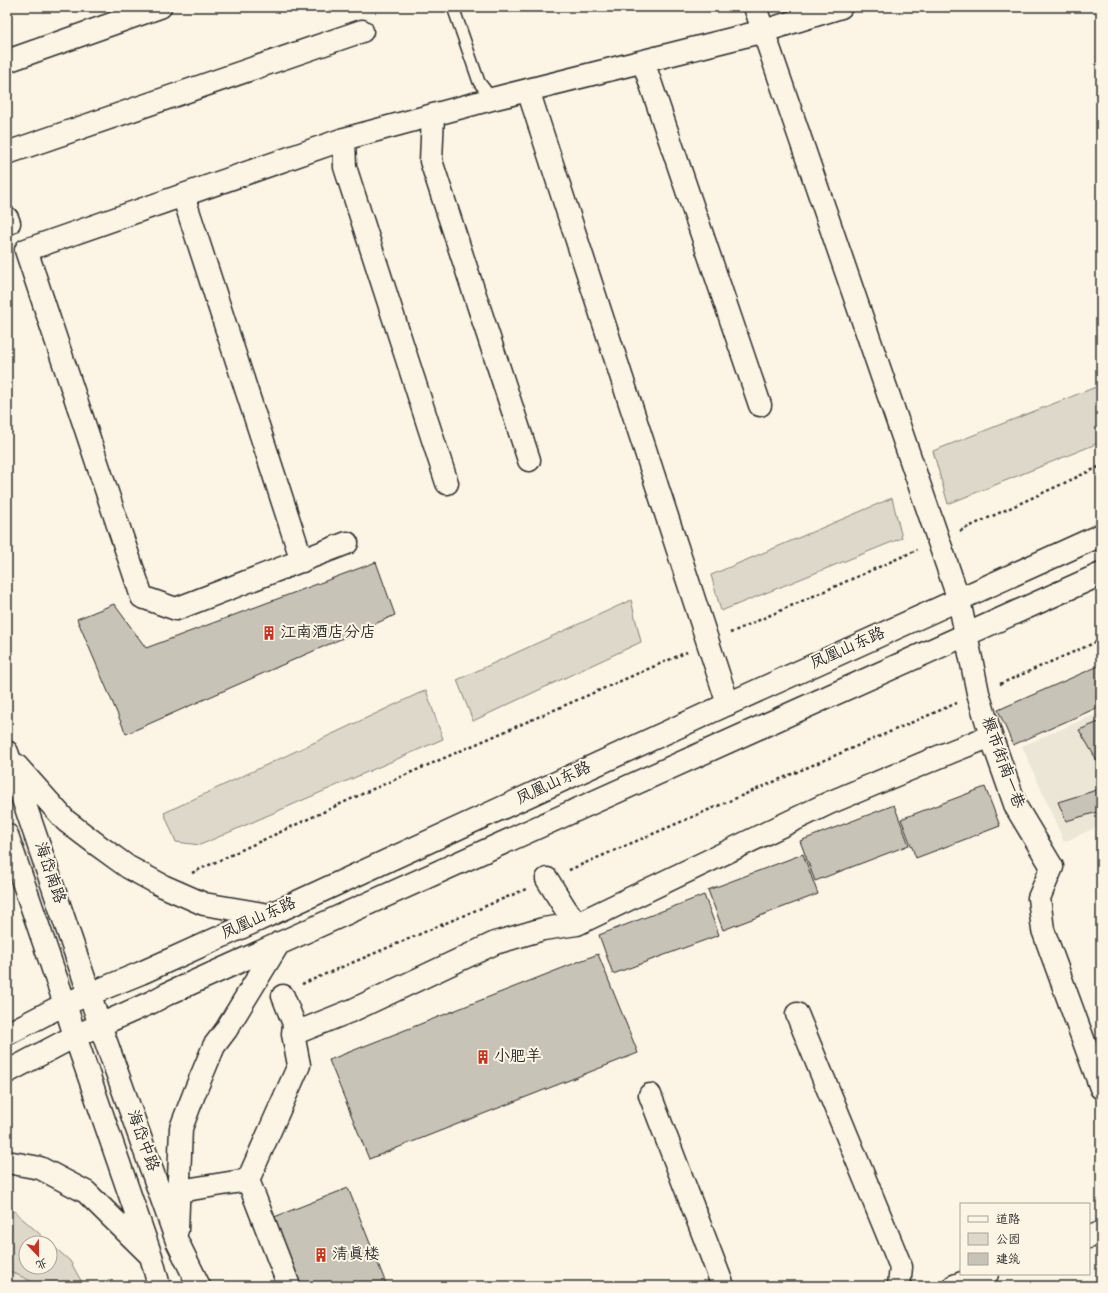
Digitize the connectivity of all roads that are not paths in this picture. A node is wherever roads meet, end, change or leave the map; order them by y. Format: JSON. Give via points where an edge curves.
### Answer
{"nodes":[{"id":1,"x":160,"y":7,"type":"edge"},
{"id":2,"x":453,"y":7,"type":"edge"},
{"id":3,"x":755,"y":7,"type":"edge"},
{"id":4,"x":841,"y":7,"type":"edge"},
{"id":5,"x":362,"y":31,"type":"dead end"},
{"id":6,"x":764,"y":31,"type":"junction"},
{"id":7,"x":7,"y":61,"type":"edge"},
{"id":8,"x":643,"y":61,"type":"junction"},
{"id":9,"x":528,"y":90,"type":"junction"},
{"id":10,"x":492,"y":99,"type":"junction"},
{"id":11,"x":434,"y":115,"type":"junction"},
{"id":12,"x":344,"y":139,"type":"junction"},
{"id":13,"x":7,"y":153,"type":"edge"},
{"id":14,"x":183,"y":195,"type":"junction"},
{"id":15,"x":760,"y":405,"type":"dead end"},
{"id":16,"x":529,"y":460,"type":"dead end"},
{"id":17,"x":447,"y":483,"type":"dead end"},
{"id":18,"x":1101,"y":536,"type":"edge"},
{"id":19,"x":347,"y":543,"type":"dead end"},
{"id":20,"x":302,"y":561,"type":"junction"},
{"id":21,"x":1101,"y":574,"type":"edge"},
{"id":22,"x":959,"y":600,"type":"junction"},
{"id":23,"x":967,"y":635,"type":"junction"},
{"id":24,"x":728,"y":704,"type":"junction"},
{"id":25,"x":991,"y":736,"type":"junction"},
{"id":26,"x":8,"y":755,"type":"edge"},
{"id":27,"x":7,"y":835,"type":"edge"},
{"id":28,"x":547,"y":879,"type":"road end"},
{"id":29,"x":269,"y":915,"type":"junction"},
{"id":30,"x":578,"y":924,"type":"junction"},
{"id":31,"x":279,"y":943,"type":"junction"},
{"id":32,"x":90,"y":994,"type":"junction"},
{"id":33,"x":283,"y":996,"type":"road end"},
{"id":34,"x":65,"y":1004,"type":"junction"},
{"id":35,"x":797,"y":1014,"type":"dead end"},
{"id":36,"x":100,"y":1024,"type":"junction"},
{"id":37,"x":7,"y":1034,"type":"edge"},
{"id":38,"x":293,"y":1034,"type":"junction"},
{"id":39,"x":75,"y":1036,"type":"junction"},
{"id":40,"x":7,"y":1072,"type":"edge"},
{"id":41,"x":1101,"y":1088,"type":"edge"},
{"id":42,"x":650,"y":1095,"type":"dead end"},
{"id":43,"x":7,"y":1162,"type":"edge"},
{"id":44,"x":248,"y":1180,"type":"junction"},
{"id":45,"x":179,"y":1191,"type":"junction"},
{"id":46,"x":1101,"y":1233,"type":"edge"},
{"id":47,"x":1090,"y":1237,"type":"edge"},
{"id":48,"x":177,"y":1241,"type":"junction"},
{"id":49,"x":151,"y":1256,"type":"junction"},
{"id":50,"x":984,"y":1275,"type":"edge"},
{"id":51,"x":159,"y":1286,"type":"edge"},
{"id":52,"x":199,"y":1286,"type":"edge"},
{"id":53,"x":289,"y":1286,"type":"edge"},
{"id":54,"x":723,"y":1286,"type":"edge"},
{"id":55,"x":899,"y":1286,"type":"edge"},
{"id":56,"x":954,"y":1286,"type":"edge"}],
"edges":[{"from":1,"to":7,"type":"street"},
{"from":2,"to":10,"type":"lane","via":[[478,82]]},
{"from":3,"to":6,"type":"street","name":"粮市街南一巷"},
{"from":4,"to":6,"type":"street"},
{"from":5,"to":13,"type":"street"},
{"from":6,"to":8,"type":"street"},
{"from":6,"to":22,"type":"street","name":"粮市街南一巷"},
{"from":8,"to":9,"type":"street"},
{"from":8,"to":15,"type":"street"},
{"from":9,"to":10,"type":"street"},
{"from":9,"to":24,"type":"street"},
{"from":10,"to":11,"type":"street"},
{"from":11,"to":12,"type":"street"},
{"from":11,"to":16,"type":"street","via":[[431,161]]},
{"from":12,"to":14,"type":"street"},
{"from":12,"to":17,"type":"street","via":[[345,166]]},
{"from":14,"to":20,"type":"street"},
{"from":14,"to":20,"type":"street","via":[[26,250],[142,597],[176,609]]},
{"from":18,"to":22,"type":"street","name":"凤凰山东路"},
{"from":19,"to":20,"type":"street"},
{"from":21,"to":23,"type":"street","name":"凤凰山东路"},
{"from":22,"to":23,"type":"street","name":"粮市街南一巷"},
{"from":22,"to":24,"type":"street","name":"凤凰山东路"},
{"from":23,"to":25,"type":"street","name":"粮市街南一巷","via":[[978,693]]},
{"from":23,"to":31,"type":"street","name":"凤凰山东路"},
{"from":24,"to":29,"type":"street","name":"凤凰山东路"},
{"from":25,"to":30,"type":"street","via":[[829,803]]},
{"from":25,"to":41,"type":"street","name":"粮市街南一巷","via":[[1016,807],[1052,867],[1039,898],[1043,930]]},
{"from":26,"to":29,"type":"street","via":[[66,821],[128,867],[204,904]]},
{"from":26,"to":32,"type":"street","name":"海岱南路"},
{"from":27,"to":34,"type":"street","name":"海岱南路"},
{"from":28,"to":30,"type":"street"},
{"from":29,"to":32,"type":"street","name":"凤凰山东路"},
{"from":30,"to":38,"type":"street","via":[[543,928],[495,943],[354,1010]]},
{"from":31,"to":36,"type":"street","name":"凤凰山东路"},
{"from":31,"to":45,"type":"street","via":[[214,1046],[196,1089],[181,1128]]},
{"from":32,"to":34,"type":"street","name":"凤凰山东路"},
{"from":32,"to":36,"type":"street","name":"海岱中路"},
{"from":33,"to":38,"type":"street","via":[[294,1024]]},
{"from":34,"to":37,"type":"street","name":"凤凰山东路"},
{"from":34,"to":39,"type":"street","name":"海岱中路"},
{"from":35,"to":55,"type":"street","via":[[901,1267]]},
{"from":36,"to":39,"type":"street","name":"凤凰山东路"},
{"from":36,"to":48,"type":"street","name":"海岱中路"},
{"from":38,"to":44,"type":"street","via":[[299,1065]]},
{"from":39,"to":40,"type":"street","name":"凤凰山东路"},
{"from":39,"to":49,"type":"street","name":"海岱中路"},
{"from":42,"to":54,"type":"street"},
{"from":43,"to":49,"type":"street","via":[[40,1168],[86,1192]]},
{"from":44,"to":45,"type":"street"},
{"from":44,"to":53,"type":"street"},
{"from":45,"to":48,"type":"street"},
{"from":46,"to":47,"type":"street"},
{"from":48,"to":52,"type":"street","name":"海岱中路"},
{"from":49,"to":51,"type":"street","name":"海岱中路"},
{"from":50,"to":56,"type":"street"}]}
